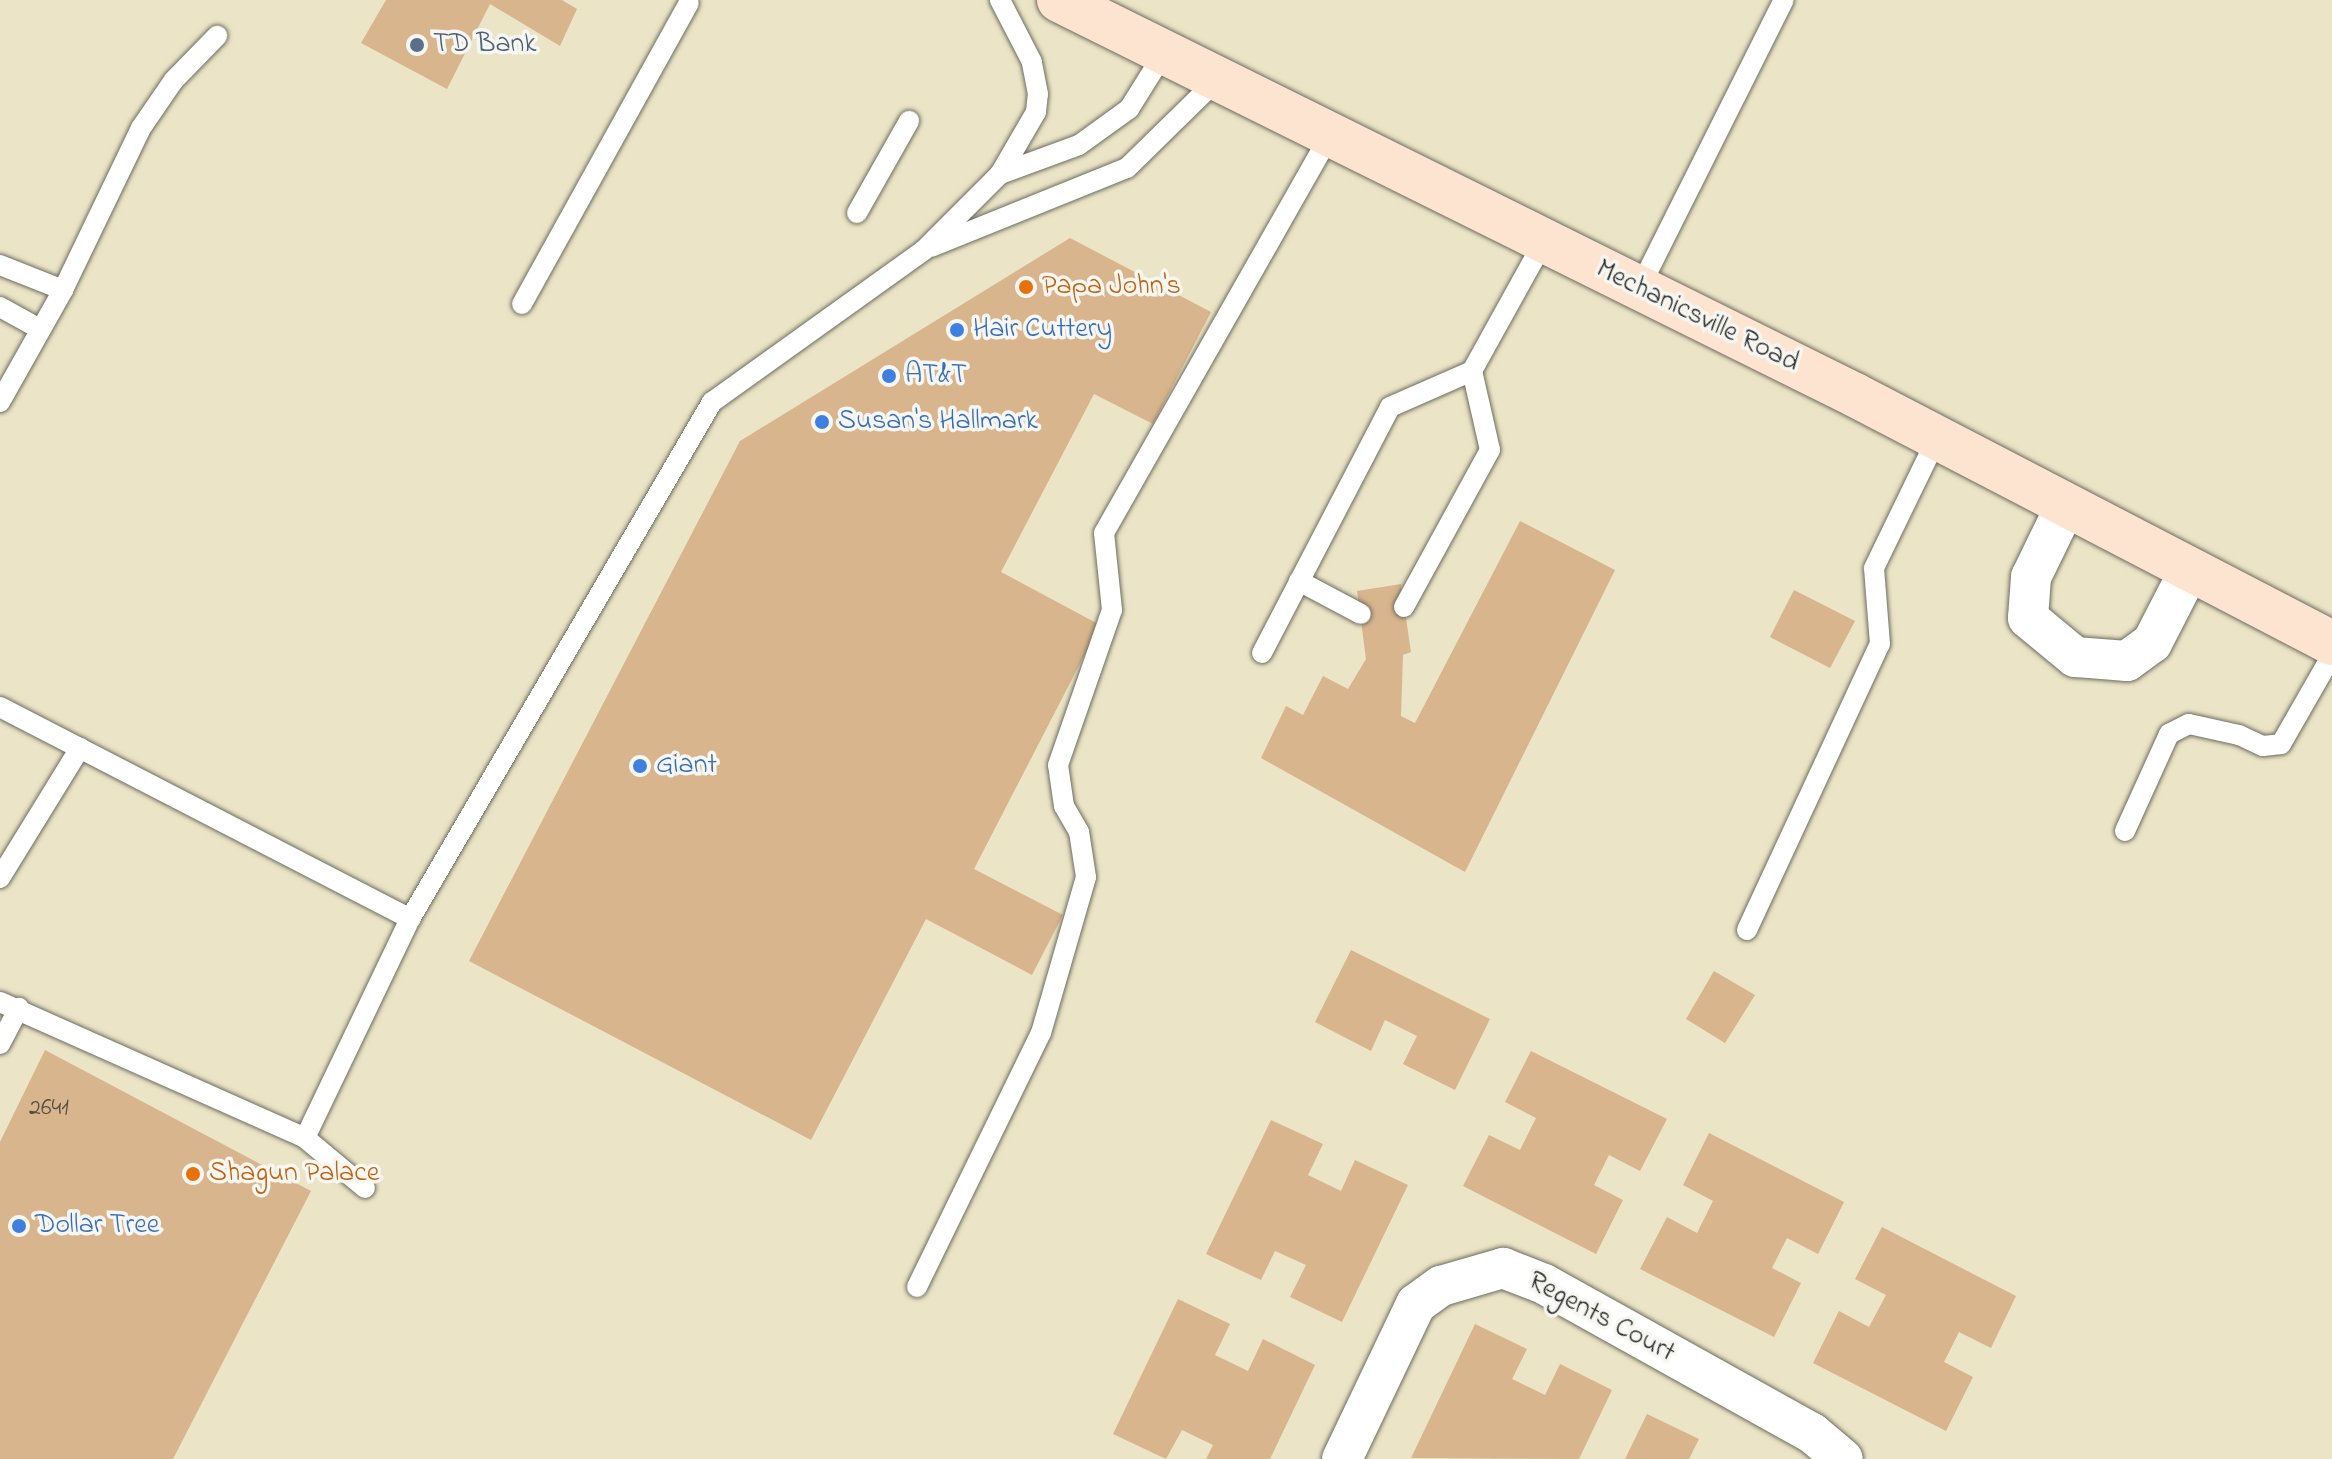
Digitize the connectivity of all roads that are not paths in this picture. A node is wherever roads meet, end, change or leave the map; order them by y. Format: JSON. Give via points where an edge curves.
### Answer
{"nodes":[{"id":1,"x":1000,"y":0,"type":"edge"},
{"id":2,"x":1059,"y":0,"type":"edge"},
{"id":3,"x":1784,"y":0,"type":"edge"},
{"id":4,"x":689,"y":3,"type":"dead end"},
{"id":5,"x":217,"y":36,"type":"dead end"},
{"id":6,"x":1164,"y":53,"type":"junction"},
{"id":7,"x":1218,"y":79,"type":"junction"},
{"id":8,"x":909,"y":121,"type":"dead end"},
{"id":9,"x":1330,"y":135,"type":"junction"},
{"id":10,"x":1000,"y":174,"type":"junction"},
{"id":11,"x":857,"y":213,"type":"dead end"},
{"id":12,"x":1544,"y":241,"type":"junction"},
{"id":13,"x":924,"y":250,"type":"junction"},
{"id":14,"x":0,"y":265,"type":"edge"},
{"id":15,"x":1639,"y":289,"type":"junction"},
{"id":16,"x":63,"y":290,"type":"junction"},
{"id":17,"x":522,"y":304,"type":"dead end"},
{"id":18,"x":0,"y":307,"type":"edge"},
{"id":19,"x":40,"y":329,"type":"junction"},
{"id":20,"x":1472,"y":371,"type":"junction"},
{"id":21,"x":0,"y":402,"type":"edge"},
{"id":22,"x":1937,"y":438,"type":"junction"},
{"id":23,"x":2066,"y":505,"type":"junction"},
{"id":24,"x":2190,"y":569,"type":"junction"},
{"id":25,"x":1299,"y":581,"type":"junction"},
{"id":26,"x":1404,"y":607,"type":"dead end"},
{"id":27,"x":1361,"y":614,"type":"dead end"},
{"id":28,"x":2332,"y":643,"type":"edge"},
{"id":29,"x":1262,"y":653,"type":"dead end"},
{"id":30,"x":2332,"y":655,"type":"edge"},
{"id":31,"x":0,"y":707,"type":"edge"},
{"id":32,"x":80,"y":748,"type":"junction"},
{"id":33,"x":2125,"y":831,"type":"dead end"},
{"id":34,"x":0,"y":878,"type":"edge"},
{"id":35,"x":410,"y":919,"type":"junction"},
{"id":36,"x":1747,"y":930,"type":"dead end"},
{"id":37,"x":9,"y":1005,"type":"edge"},
{"id":38,"x":0,"y":1044,"type":"edge"},
{"id":39,"x":305,"y":1138,"type":"junction"},
{"id":40,"x":365,"y":1188,"type":"dead end"},
{"id":41,"x":917,"y":1287,"type":"dead end"},
{"id":42,"x":1342,"y":1459,"type":"edge"},
{"id":43,"x":1843,"y":1459,"type":"edge"}],
"edges":[{"from":1,"to":10,"type":"lane","via":[[1028,50],[1038,94],[1036,112]]},
{"from":2,"to":6,"type":"street","name":"Mechanicsville Road"},
{"from":3,"to":15,"type":"lane"},
{"from":4,"to":17,"type":"lane"},
{"from":5,"to":16,"type":"lane","via":[[174,80],[141,128]]},
{"from":6,"to":7,"type":"street","name":"Mechanicsville Road"},
{"from":6,"to":10,"type":"lane","via":[[1129,109],[1079,145]]},
{"from":7,"to":9,"type":"street","name":"Mechanicsville Road"},
{"from":7,"to":13,"type":"lane","via":[[1127,168]]},
{"from":8,"to":11,"type":"lane"},
{"from":9,"to":12,"type":"street","name":"Mechanicsville Road"},
{"from":9,"to":41,"type":"lane","via":[[1104,533],[1112,610],[1058,765],[1086,877],[1041,1033]]},
{"from":10,"to":13,"type":"lane"},
{"from":12,"to":15,"type":"street","name":"Mechanicsville Road"},
{"from":12,"to":20,"type":"lane"},
{"from":13,"to":35,"type":"lane","via":[[712,402]]},
{"from":14,"to":16,"type":"lane"},
{"from":15,"to":22,"type":"street","name":"Mechanicsville Road"},
{"from":16,"to":19,"type":"lane"},
{"from":18,"to":19,"type":"lane"},
{"from":19,"to":21,"type":"lane"},
{"from":20,"to":25,"type":"lane","via":[[1390,407]]},
{"from":20,"to":26,"type":"lane","via":[[1490,450]]},
{"from":22,"to":23,"type":"street","name":"Mechanicsville Road"},
{"from":22,"to":36,"type":"lane","via":[[1874,568],[1880,644]]},
{"from":23,"to":24,"type":"street","name":"Mechanicsville Road"},
{"from":23,"to":24,"type":"street","via":[[2031,577],[2028,618],[2075,657],[2127,661],[2152,643]]},
{"from":24,"to":28,"type":"street","name":"Mechanicsville Road"},
{"from":25,"to":27,"type":"lane"},
{"from":25,"to":29,"type":"lane"},
{"from":30,"to":33,"type":"lane","via":[[2281,744],[2263,746],[2189,724],[2169,734]]},
{"from":31,"to":32,"type":"lane"},
{"from":32,"to":34,"type":"lane"},
{"from":32,"to":35,"type":"lane"},
{"from":35,"to":39,"type":"lane"},
{"from":37,"to":38,"type":"lane"},
{"from":37,"to":39,"type":"lane"},
{"from":39,"to":40,"type":"lane"},
{"from":42,"to":43,"type":"street","name":"Regents Court","via":[[1416,1304],[1441,1286],[1503,1268],[1544,1284],[1812,1433]]}]}
